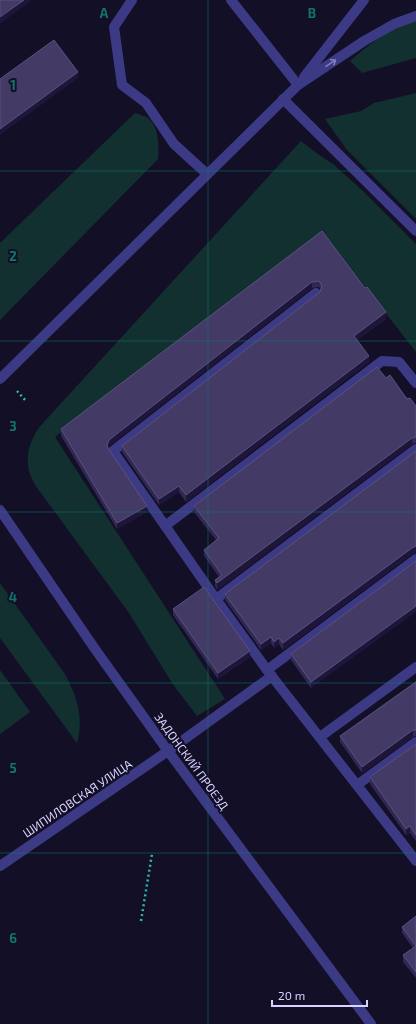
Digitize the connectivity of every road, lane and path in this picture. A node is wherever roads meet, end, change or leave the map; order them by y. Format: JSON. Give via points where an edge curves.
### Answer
{"nodes":[{"id":1,"x":132,"y":0,"type":"edge"},
{"id":2,"x":231,"y":0,"type":"edge"},
{"id":3,"x":363,"y":1,"type":"edge"},
{"id":4,"x":416,"y":16,"type":"edge"},
{"id":5,"x":298,"y":85,"type":"junction"},
{"id":6,"x":283,"y":99,"type":"junction"},
{"id":7,"x":207,"y":174,"type":"junction"},
{"id":8,"x":416,"y":231,"type":"edge"},
{"id":9,"x":316,"y":293,"type":"edge"},
{"id":10,"x":0,"y":379,"type":"edge"},
{"id":11,"x":416,"y":383,"type":"edge"},
{"id":12,"x":416,"y":449,"type":"edge"},
{"id":13,"x":0,"y":510,"type":"edge"},
{"id":14,"x":165,"y":526,"type":"junction"},
{"id":15,"x":416,"y":559,"type":"edge"},
{"id":16,"x":216,"y":599,"type":"junction"},
{"id":17,"x":416,"y":667,"type":"edge"},
{"id":18,"x":270,"y":673,"type":"junction"},
{"id":19,"x":320,"y":738,"type":"junction"},
{"id":20,"x":416,"y":742,"type":"edge"},
{"id":21,"x":168,"y":751,"type":"junction"},
{"id":22,"x":357,"y":785,"type":"junction"},
{"id":23,"x":152,"y":854,"type":"dead end"},
{"id":24,"x":414,"y":854,"type":"edge"},
{"id":25,"x":0,"y":866,"type":"edge"},
{"id":26,"x":141,"y":921,"type":"dead end"},
{"id":27,"x":371,"y":1024,"type":"edge"}],
"edges":[{"from":1,"to":7,"type":"street","via":[[114,27],[122,85],[146,102],[174,144]]},
{"from":2,"to":5,"type":"street"},
{"from":3,"to":5,"type":"street"},
{"from":5,"to":4,"type":"street","one_way":true,"via":[[364,41],[394,24]]},
{"from":5,"to":6,"type":"street"},
{"from":6,"to":7,"type":"street"},
{"from":6,"to":8,"type":"street"},
{"from":7,"to":10,"type":"street"},
{"from":9,"to":14,"type":"street","via":[[113,451]]},
{"from":11,"to":14,"type":"street","via":[[399,362],[382,361]]},
{"from":12,"to":16,"type":"street"},
{"from":13,"to":21,"type":"street","name":"ЗАДОНСКИЙ ПРОЕЗД"},
{"from":14,"to":16,"type":"street"},
{"from":15,"to":18,"type":"street","name":"ШИПИЛОВСКАЯ УЛИЦА"},
{"from":16,"to":18,"type":"street"},
{"from":17,"to":19,"type":"street"},
{"from":18,"to":19,"type":"street"},
{"from":18,"to":21,"type":"street","name":"ШИПИЛОВСКАЯ УЛИЦА"},
{"from":19,"to":22,"type":"street"},
{"from":20,"to":22,"type":"street"},
{"from":21,"to":25,"type":"street","name":"ШИПИЛОВСКАЯ УЛИЦА"},
{"from":21,"to":27,"type":"street","name":"ЗАДОНСКИЙ ПРОЕЗД"},
{"from":22,"to":24,"type":"street"},
{"from":23,"to":26,"type":"path"}]}
